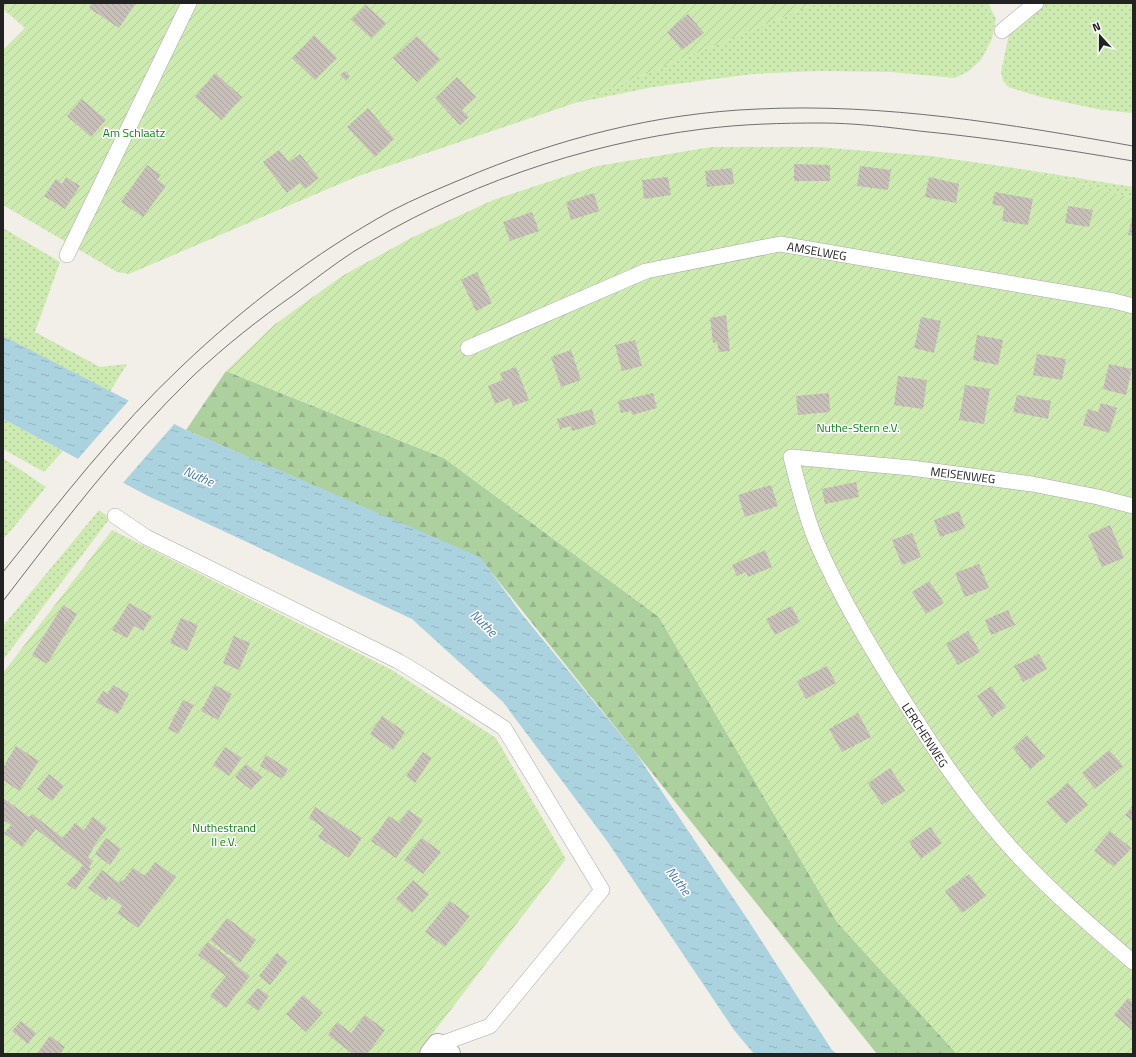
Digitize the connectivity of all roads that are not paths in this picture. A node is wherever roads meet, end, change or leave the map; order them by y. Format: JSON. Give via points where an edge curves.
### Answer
{"nodes":[{"id":1,"x":189,"y":3,"type":"edge"},
{"id":2,"x":1036,"y":3,"type":"edge"},
{"id":3,"x":1002,"y":31,"type":"dead end"},
{"id":4,"x":67,"y":255,"type":"dead end"},
{"id":5,"x":1133,"y":306,"type":"edge"},
{"id":6,"x":468,"y":348,"type":"dead end"},
{"id":7,"x":791,"y":458,"type":"joint"},
{"id":8,"x":1133,"y":506,"type":"edge"},
{"id":9,"x":115,"y":516,"type":"dead end"},
{"id":10,"x":1133,"y":962,"type":"edge"},
{"id":11,"x":439,"y":1051,"type":"edge"}],
"edges":[{"from":1,"to":4,"type":"lane"},
{"from":2,"to":3,"type":"lane"},
{"from":5,"to":6,"type":"lane","name":"AMSELWEG","via":[[780,244],[646,271]]},
{"from":7,"to":8,"type":"lane","name":"MEISENWEG","via":[[911,468],[1032,484]]},
{"from":7,"to":10,"type":"lane","name":"LERCHENWEG","via":[[816,540],[835,581],[884,671],[947,768],[983,816],[1023,861],[1068,906]]},
{"from":9,"to":11,"type":"lane","via":[[146,537],[398,661],[504,728],[602,890],[490,1026]]}]}
